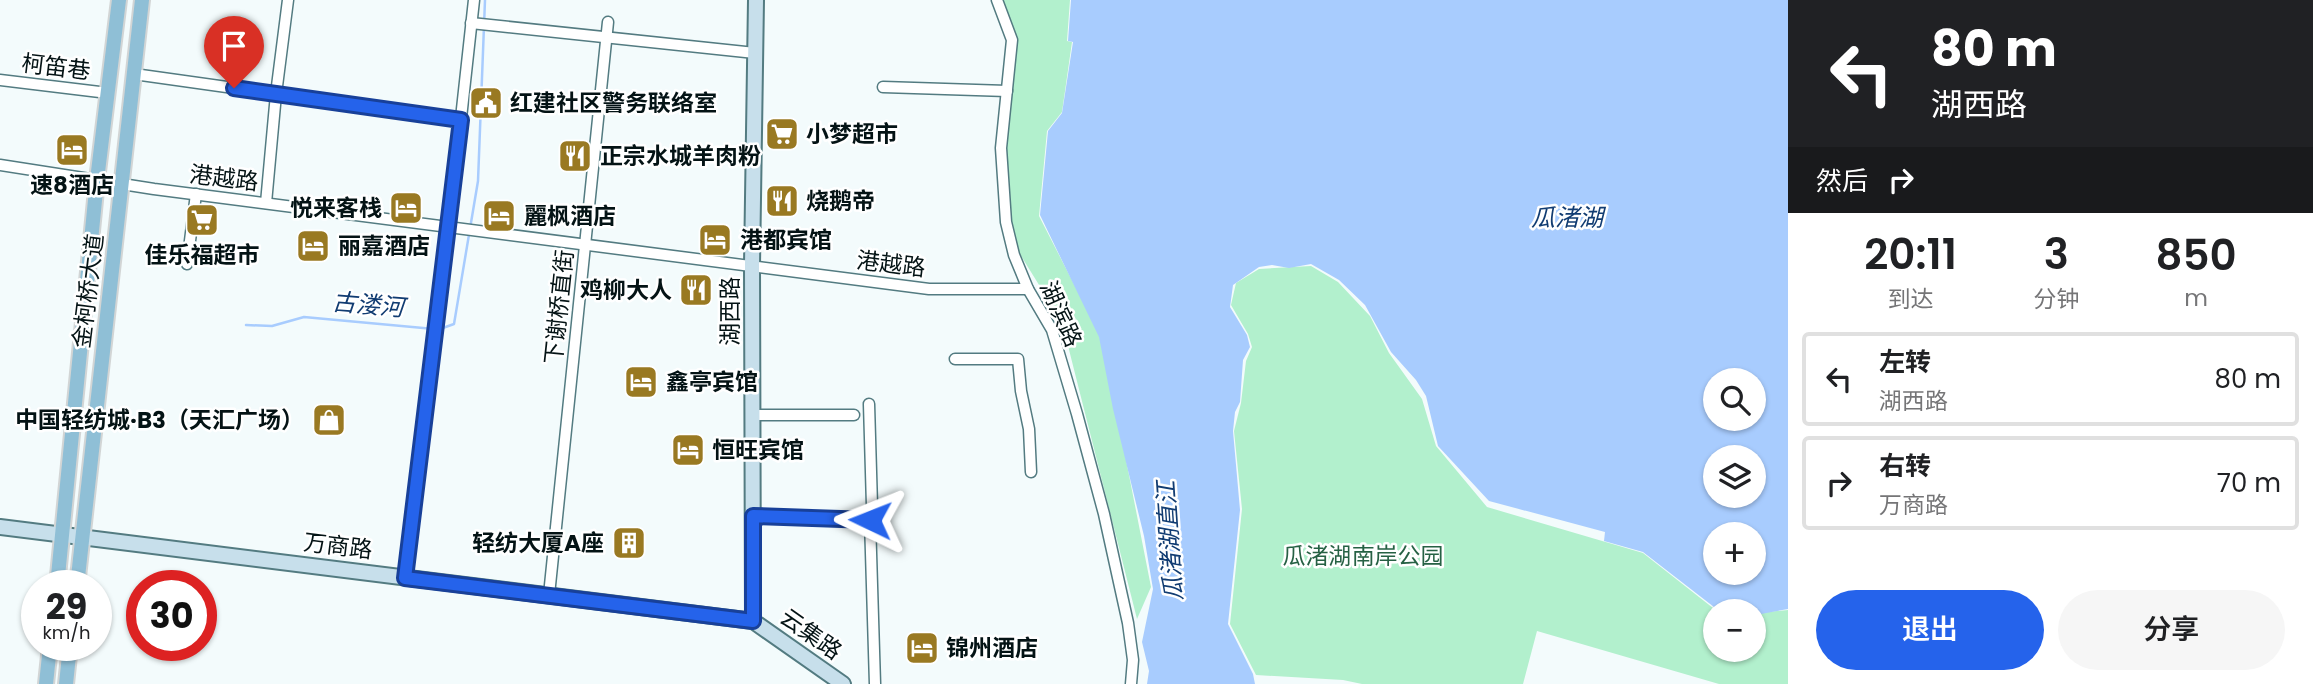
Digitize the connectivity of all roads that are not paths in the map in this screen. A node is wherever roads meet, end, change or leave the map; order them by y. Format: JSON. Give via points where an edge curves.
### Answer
{"nodes":[{"id":1,"x":119,"y":0,"type":"edge"},
{"id":2,"x":142,"y":0,"type":"edge"},
{"id":3,"x":288,"y":0,"type":"edge"},
{"id":4,"x":474,"y":0,"type":"edge"},
{"id":5,"x":756,"y":0,"type":"edge"},
{"id":6,"x":997,"y":0,"type":"edge"},
{"id":7,"x":608,"y":22,"type":"dead end"},
{"id":8,"x":479,"y":24,"type":"junction"},
{"id":9,"x":606,"y":38,"type":"junction"},
{"id":10,"x":755,"y":53,"type":"junction"},
{"id":11,"x":135,"y":74,"type":"junction"},
{"id":12,"x":0,"y":80,"type":"edge"},
{"id":13,"x":883,"y":87,"type":"dead end"},
{"id":14,"x":1007,"y":91,"type":"junction"},
{"id":15,"x":108,"y":93,"type":"junction"},
{"id":16,"x":276,"y":94,"type":"junction"},
{"id":17,"x":461,"y":120,"type":"junction"},
{"id":18,"x":0,"y":165,"type":"edge"},
{"id":19,"x":97,"y":180,"type":"junction"},
{"id":20,"x":123,"y":184,"type":"junction"},
{"id":21,"x":196,"y":194,"type":"junction"},
{"id":22,"x":267,"y":203,"type":"junction"},
{"id":23,"x":449,"y":227,"type":"junction"},
{"id":24,"x":584,"y":244,"type":"junction"},
{"id":25,"x":187,"y":264,"type":"dead end"},
{"id":26,"x":752,"y":265,"type":"junction"},
{"id":27,"x":1028,"y":289,"type":"junction"},
{"id":28,"x":955,"y":359,"type":"dead end"},
{"id":29,"x":869,"y":404,"type":"dead end"},
{"id":30,"x":752,"y":415,"type":"junction"},
{"id":31,"x":854,"y":415,"type":"dead end"},
{"id":32,"x":1031,"y":472,"type":"dead end"},
{"id":33,"x":753,"y":516,"type":"junction"},
{"id":34,"x":870,"y":520,"type":"junction"},
{"id":35,"x":0,"y":527,"type":"edge"},
{"id":36,"x":62,"y":535,"type":"junction"},
{"id":37,"x":83,"y":537,"type":"junction"},
{"id":38,"x":59,"y":570,"type":"edge"},
{"id":39,"x":79,"y":570,"type":"edge"},
{"id":40,"x":405,"y":578,"type":"junction"},
{"id":41,"x":549,"y":595,"type":"junction"},
{"id":42,"x":753,"y":621,"type":"junction"},
{"id":43,"x":48,"y":661,"type":"edge"},
{"id":44,"x":68,"y":661,"type":"edge"},
{"id":45,"x":46,"y":684,"type":"edge"},
{"id":46,"x":66,"y":684,"type":"edge"},
{"id":47,"x":843,"y":684,"type":"edge"},
{"id":48,"x":875,"y":684,"type":"edge"},
{"id":49,"x":1131,"y":684,"type":"edge"}],
"edges":[{"from":1,"to":15,"type":"main road","name":"金柯桥大道"},
{"from":2,"to":11,"type":"main road","name":"金柯桥大道"},
{"from":3,"to":16,"type":"street"},
{"from":4,"to":8,"type":"street"},
{"from":5,"to":10,"type":"street","name":"湖西路"},
{"from":6,"to":14,"type":"street","name":"湖滨路","via":[[1012,40]]},
{"from":7,"to":9,"type":"street","name":"下谢桥直街"},
{"from":8,"to":9,"type":"street"},
{"from":8,"to":17,"type":"street"},
{"from":9,"to":10,"type":"street"},
{"from":9,"to":24,"type":"street","name":"下谢桥直街"},
{"from":10,"to":26,"type":"street","name":"湖西路"},
{"from":11,"to":16,"type":"street"},
{"from":11,"to":20,"type":"main road","name":"金柯桥大道"},
{"from":12,"to":15,"type":"street","name":"柯笛巷"},
{"from":13,"to":14,"type":"street"},
{"from":14,"to":27,"type":"street","name":"湖滨路","via":[[1001,148],[1006,222]]},
{"from":15,"to":19,"type":"main road","name":"金柯桥大道"},
{"from":16,"to":17,"type":"street"},
{"from":16,"to":22,"type":"street"},
{"from":17,"to":23,"type":"street"},
{"from":18,"to":19,"type":"street","name":"港越路"},
{"from":19,"to":20,"type":"street","name":"港越路"},
{"from":19,"to":36,"type":"main road","name":"金柯桥大道"},
{"from":20,"to":21,"type":"street","name":"港越路"},
{"from":20,"to":37,"type":"main road","name":"金柯桥大道"},
{"from":21,"to":22,"type":"street","name":"港越路"},
{"from":21,"to":25,"type":"street"},
{"from":22,"to":23,"type":"street","name":"港越路"},
{"from":23,"to":24,"type":"street","name":"港越路"},
{"from":23,"to":40,"type":"street"},
{"from":24,"to":26,"type":"street","name":"港越路"},
{"from":24,"to":41,"type":"street","name":"下谢桥直街"},
{"from":26,"to":27,"type":"street","name":"港越路","via":[[929,289]]},
{"from":26,"to":30,"type":"street","name":"湖西路"},
{"from":27,"to":49,"type":"street","name":"湖滨路","via":[[1052,330],[1104,514],[1128,622]]},
{"from":28,"to":32,"type":"street","via":[[1018,359]]},
{"from":29,"to":34,"type":"street"},
{"from":30,"to":31,"type":"street"},
{"from":30,"to":33,"type":"street","name":"湖西路"},
{"from":33,"to":34,"type":"street"},
{"from":33,"to":42,"type":"street","name":"湖西路"},
{"from":34,"to":48,"type":"street"},
{"from":35,"to":36,"type":"street","name":"万商路"},
{"from":36,"to":37,"type":"street","name":"万商路"},
{"from":36,"to":38,"type":"main road","name":"金柯桥大道"},
{"from":37,"to":39,"type":"main road","name":"金柯桥大道"},
{"from":37,"to":40,"type":"street","name":"万商路"},
{"from":40,"to":41,"type":"street","name":"万商路"},
{"from":41,"to":42,"type":"street","name":"万商路"},
{"from":42,"to":47,"type":"street","name":"云集路"},
{"from":43,"to":45,"type":"main road"},
{"from":44,"to":46,"type":"main road"}]}
